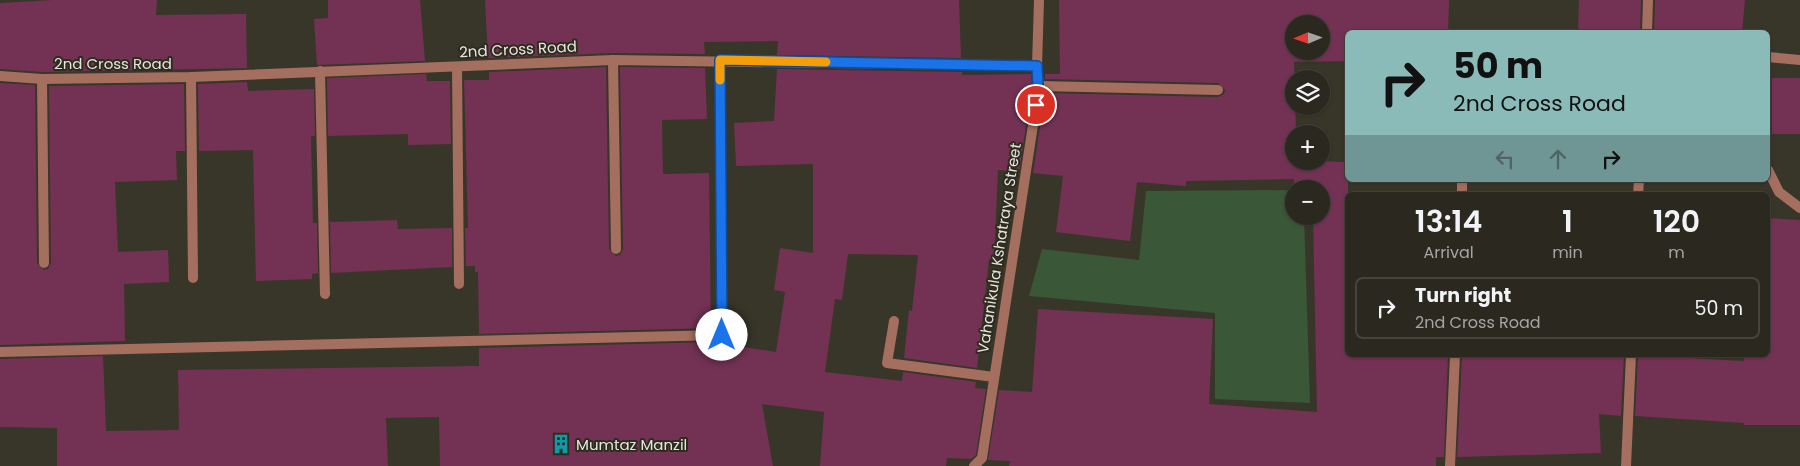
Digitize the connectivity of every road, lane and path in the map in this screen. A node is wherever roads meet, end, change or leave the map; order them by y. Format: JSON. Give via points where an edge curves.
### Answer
{"nodes":[{"id":1,"x":1039,"y":0,"type":"edge"},
{"id":2,"x":1648,"y":0,"type":"edge"},
{"id":3,"x":1647,"y":30,"type":"edge"},
{"id":4,"x":1770,"y":57,"type":"edge"},
{"id":5,"x":613,"y":60,"type":"junction"},
{"id":6,"x":720,"y":60,"type":"junction"},
{"id":7,"x":1800,"y":60,"type":"edge"},
{"id":8,"x":1037,"y":66,"type":"junction"},
{"id":9,"x":457,"y":67,"type":"junction"},
{"id":10,"x":320,"y":71,"type":"junction"},
{"id":11,"x":0,"y":76,"type":"edge"},
{"id":12,"x":191,"y":78,"type":"junction"},
{"id":13,"x":42,"y":79,"type":"junction"},
{"id":14,"x":1038,"y":86,"type":"junction"},
{"id":15,"x":1218,"y":90,"type":"dead end"},
{"id":16,"x":1770,"y":174,"type":"edge"},
{"id":17,"x":1800,"y":208,"type":"edge"},
{"id":18,"x":616,"y":249,"type":"dead end"},
{"id":19,"x":44,"y":263,"type":"dead end"},
{"id":20,"x":193,"y":278,"type":"dead end"},
{"id":21,"x":459,"y":284,"type":"dead end"},
{"id":22,"x":324,"y":294,"type":"dead end"},
{"id":23,"x":894,"y":322,"type":"dead end"},
{"id":24,"x":0,"y":352,"type":"edge"},
{"id":25,"x":1455,"y":357,"type":"edge"},
{"id":26,"x":1631,"y":357,"type":"edge"},
{"id":27,"x":994,"y":377,"type":"junction"},
{"id":28,"x":974,"y":466,"type":"edge"},
{"id":29,"x":1450,"y":466,"type":"edge"},
{"id":30,"x":1626,"y":466,"type":"edge"}],
"edges":[{"from":1,"to":8,"type":"street","name":"Vahanikula Kshatraya Street"},
{"from":2,"to":3,"type":"street"},
{"from":4,"to":7,"type":"street"},
{"from":5,"to":6,"type":"street","name":"2nd Cross Road"},
{"from":5,"to":9,"type":"street","name":"2nd Cross Road"},
{"from":5,"to":18,"type":"street"},
{"from":6,"to":8,"type":"street","name":"2nd Cross Road"},
{"from":6,"to":24,"type":"street","via":[[722,335]]},
{"from":8,"to":14,"type":"street","name":"Vahanikula Kshatraya Street"},
{"from":9,"to":10,"type":"street","name":"2nd Cross Road"},
{"from":9,"to":21,"type":"street"},
{"from":10,"to":12,"type":"street","name":"2nd Cross Road"},
{"from":10,"to":22,"type":"street"},
{"from":11,"to":13,"type":"street","name":"2nd Cross Road"},
{"from":12,"to":13,"type":"street","name":"2nd Cross Road"},
{"from":12,"to":20,"type":"street"},
{"from":13,"to":19,"type":"street"},
{"from":14,"to":15,"type":"street"},
{"from":14,"to":27,"type":"street","name":"Vahanikula Kshatraya Street"},
{"from":16,"to":17,"type":"street","via":[[1779,192]]},
{"from":23,"to":27,"type":"street","via":[[887,363]]},
{"from":25,"to":29,"type":"street"},
{"from":26,"to":30,"type":"street"},
{"from":27,"to":28,"type":"street","name":"Vahanikula Kshatraya Street","via":[[982,458]]}]}
